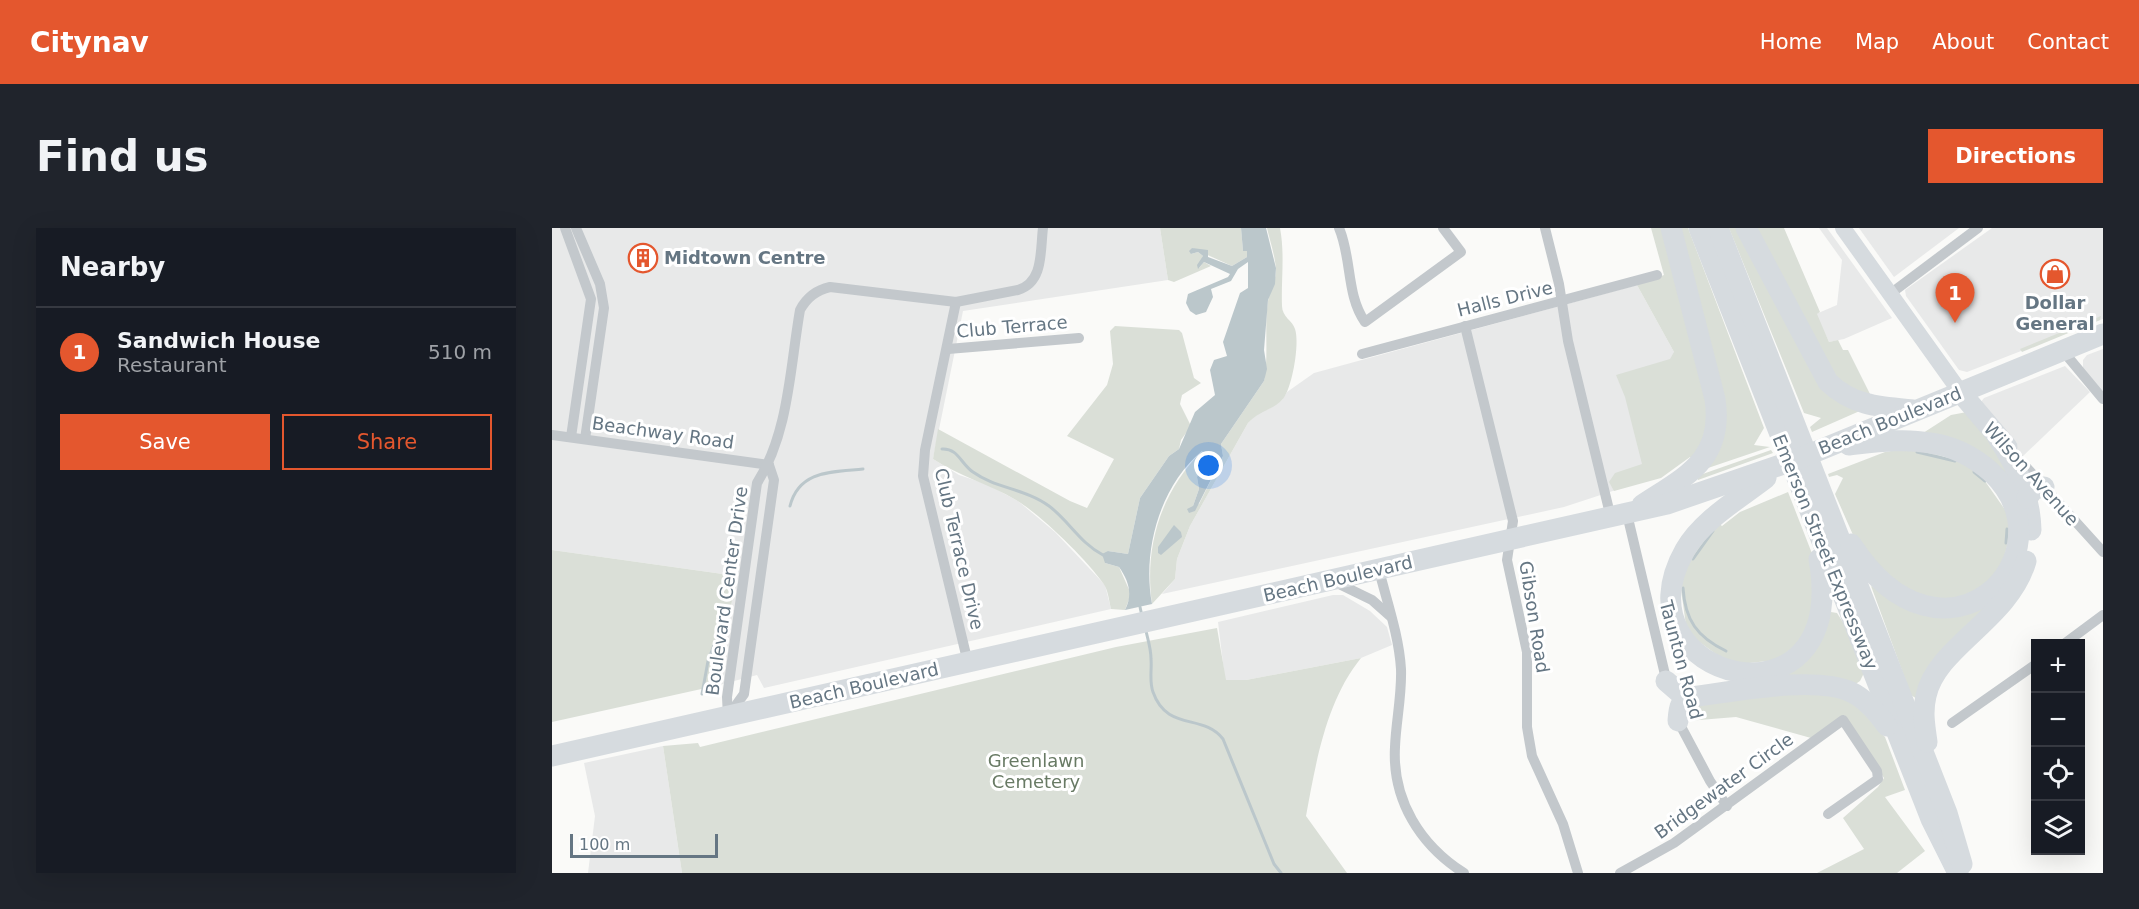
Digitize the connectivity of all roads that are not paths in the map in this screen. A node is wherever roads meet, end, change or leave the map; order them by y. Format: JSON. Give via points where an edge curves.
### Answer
{"nodes":[{"id":1,"x":565,"y":228,"type":"edge"},
{"id":2,"x":576,"y":228,"type":"edge"},
{"id":3,"x":1043,"y":228,"type":"edge"},
{"id":4,"x":1339,"y":228,"type":"edge"},
{"id":5,"x":1443,"y":228,"type":"edge"},
{"id":6,"x":1545,"y":228,"type":"edge"},
{"id":7,"x":1671,"y":228,"type":"edge"},
{"id":8,"x":1699,"y":228,"type":"edge"},
{"id":9,"x":1718,"y":228,"type":"edge"},
{"id":10,"x":1746,"y":228,"type":"edge"},
{"id":11,"x":1843,"y":228,"type":"edge"},
{"id":12,"x":1978,"y":228,"type":"edge"},
{"id":13,"x":1657,"y":275,"type":"dead end"},
{"id":14,"x":1890,"y":294,"type":"junction"},
{"id":15,"x":956,"y":302,"type":"junction"},
{"id":16,"x":1561,"y":302,"type":"junction"},
{"id":17,"x":1465,"y":326,"type":"junction"},
{"id":18,"x":2103,"y":334,"type":"edge"},
{"id":19,"x":1079,"y":338,"type":"dead end"},
{"id":20,"x":948,"y":349,"type":"junction"},
{"id":21,"x":2062,"y":351,"type":"junction"},
{"id":22,"x":1362,"y":354,"type":"dead end"},
{"id":23,"x":1961,"y":393,"type":"junction"},
{"id":24,"x":2103,"y":399,"type":"edge"},
{"id":25,"x":1917,"y":411,"type":"junction"},
{"id":26,"x":1785,"y":425,"type":"junction"},
{"id":27,"x":552,"y":435,"type":"edge"},
{"id":28,"x":571,"y":437,"type":"junction"},
{"id":29,"x":585,"y":439,"type":"junction"},
{"id":30,"x":1827,"y":447,"type":"junction"},
{"id":31,"x":1784,"y":464,"type":"junction"},
{"id":32,"x":769,"y":465,"type":"junction"},
{"id":33,"x":2036,"y":492,"type":"junction"},
{"id":34,"x":1814,"y":497,"type":"junction"},
{"id":35,"x":1619,"y":516,"type":"junction"},
{"id":36,"x":1509,"y":541,"type":"junction"},
{"id":37,"x":2103,"y":552,"type":"edge"},
{"id":38,"x":1379,"y":570,"type":"junction"},
{"id":39,"x":1332,"y":581,"type":"junction"},
{"id":40,"x":2103,"y":615,"type":"edge"},
{"id":41,"x":1390,"y":616,"type":"junction"},
{"id":42,"x":2071,"y":639,"type":"edge"},
{"id":43,"x":968,"y":663,"type":"junction"},
{"id":44,"x":2031,"y":668,"type":"edge"},
{"id":45,"x":1666,"y":681,"type":"junction"},
{"id":46,"x":1691,"y":697,"type":"junction"},
{"id":47,"x":728,"y":717,"type":"junction"},
{"id":48,"x":1678,"y":721,"type":"junction"},
{"id":49,"x":1952,"y":723,"type":"dead end"},
{"id":50,"x":552,"y":756,"type":"edge"},
{"id":51,"x":1906,"y":756,"type":"junction"},
{"id":52,"x":1933,"y":776,"type":"junction"},
{"id":53,"x":1726,"y":806,"type":"junction"},
{"id":54,"x":1828,"y":814,"type":"dead end"},
{"id":55,"x":1464,"y":873,"type":"edge"},
{"id":56,"x":1578,"y":873,"type":"edge"},
{"id":57,"x":1620,"y":873,"type":"edge"},
{"id":58,"x":1958,"y":873,"type":"edge"},
{"id":59,"x":1964,"y":873,"type":"edge"}],
"edges":[{"from":1,"to":28,"type":"street","via":[[591,299]]},
{"from":2,"to":29,"type":"street","via":[[600,284],[604,308]]},
{"from":3,"to":15,"type":"street","name":"Boulevard Center Drive","via":[[1037,276],[1032,283],[1018,290]]},
{"from":4,"to":5,"type":"street","via":[[1349,261],[1354,305],[1365,322],[1461,252]]},
{"from":6,"to":16,"type":"street","name":"Taunton Road"},
{"from":7,"to":35,"type":"highway","via":[[1715,399],[1716,435],[1694,470]]},
{"from":8,"to":26,"type":"highway","name":"Emerson Street Expressway"},
{"from":9,"to":26,"type":"highway","name":"Emerson Street Expressway"},
{"from":10,"to":25,"type":"highway","via":[[1828,382],[1863,405]]},
{"from":11,"to":14,"type":"street"},
{"from":12,"to":14,"type":"street"},
{"from":13,"to":16,"type":"street","name":"Halls Drive"},
{"from":14,"to":23,"type":"street"},
{"from":15,"to":20,"type":"street","name":"Club Terrace Drive"},
{"from":15,"to":32,"type":"street","name":"Boulevard Center Drive","via":[[830,287],[811,295],[800,310],[780,431]]},
{"from":16,"to":17,"type":"street","name":"Halls Drive"},
{"from":16,"to":35,"type":"street","name":"Taunton Road"},
{"from":17,"to":22,"type":"street","name":"Halls Drive"},
{"from":17,"to":36,"type":"street","name":"Gibson Road","via":[[1513,521]]},
{"from":18,"to":21,"type":"highway","name":"Beach Boulevard"},
{"from":19,"to":20,"type":"street","name":"Club Terrace"},
{"from":20,"to":43,"type":"street","name":"Club Terrace Drive","via":[[925,450],[923,476]]},
{"from":21,"to":23,"type":"highway","name":"Beach Boulevard"},
{"from":21,"to":24,"type":"street"},
{"from":23,"to":25,"type":"highway","name":"Beach Boulevard"},
{"from":23,"to":33,"type":"highway","name":"Wilson Avenue"},
{"from":25,"to":30,"type":"highway","name":"Beach Boulevard"},
{"from":26,"to":34,"type":"highway","name":"Emerson Street Expressway"},
{"from":27,"to":28,"type":"street","name":"Beachway Road"},
{"from":28,"to":29,"type":"street","name":"Beachway Road"},
{"from":29,"to":32,"type":"street","name":"Beachway Road"},
{"from":30,"to":31,"type":"highway","name":"Beach Boulevard"},
{"from":30,"to":34,"type":"highway","via":[[1911,441],[1962,452],[1990,471],[2010,496],[2018,523],[2016,552],[2003,578],[1982,597],[1956,607],[1925,607],[1900,596],[1874,575]]},
{"from":31,"to":34,"type":"highway","via":[[1701,530],[1685,549],[1673,575],[1670,602],[1677,630],[1698,656],[1722,670],[1747,675],[1775,670],[1801,655],[1814,639],[1822,616],[1823,586]]},
{"from":31,"to":35,"type":"highway","name":"Beach Boulevard","via":[[1701,494]]},
{"from":32,"to":47,"type":"street","name":"Boulevard Center Drive","via":[[757,483],[727,697]]},
{"from":32,"to":47,"type":"street","name":"Boulevard Center Drive","via":[[774,480],[744,694]]},
{"from":33,"to":37,"type":"street","name":"Wilson Avenue"},
{"from":33,"to":52,"type":"highway","name":"Wilson Avenue","via":[[2030,540],[2019,580],[2000,607],[1939,669],[1927,692],[1924,721]]},
{"from":34,"to":51,"type":"highway","name":"Emerson Street Expressway"},
{"from":34,"to":52,"type":"highway","name":"Emerson Street Expressway"},
{"from":35,"to":36,"type":"highway","name":"Beach Boulevard"},
{"from":35,"to":45,"type":"street","name":"Taunton Road"},
{"from":36,"to":38,"type":"highway","name":"Beach Boulevard"},
{"from":36,"to":56,"type":"street","name":"Gibson Road","via":[[1507,560],[1527,652],[1527,727],[1532,756],[1563,824]]},
{"from":38,"to":39,"type":"highway","name":"Beach Boulevard"},
{"from":38,"to":41,"type":"street"},
{"from":39,"to":41,"type":"street","via":[[1372,600]]},
{"from":39,"to":43,"type":"highway","name":"Beach Boulevard"},
{"from":40,"to":42,"type":"street"},
{"from":41,"to":55,"type":"street","via":[[1401,680],[1395,748],[1398,788],[1404,806],[1426,841]]},
{"from":43,"to":47,"type":"highway","name":"Beach Boulevard"},
{"from":44,"to":49,"type":"street"},
{"from":45,"to":46,"type":"highway"},
{"from":45,"to":48,"type":"street","name":"Taunton Road"},
{"from":46,"to":48,"type":"highway","via":[[1679,707]]},
{"from":46,"to":51,"type":"highway","via":[[1802,685],[1841,688],[1869,704]]},
{"from":47,"to":50,"type":"highway","name":"Beach Boulevard"},
{"from":48,"to":53,"type":"street","name":"Taunton Road"},
{"from":51,"to":58,"type":"highway","name":"Emerson Street Expressway","via":[[1939,838]]},
{"from":52,"to":59,"type":"highway","name":"Emerson Street Expressway"},
{"from":53,"to":54,"type":"street","name":"Bridgewater Circle","via":[[1844,720],[1878,778]]},
{"from":53,"to":57,"type":"street","name":"Bridgewater Circle","via":[[1657,854]]}]}
